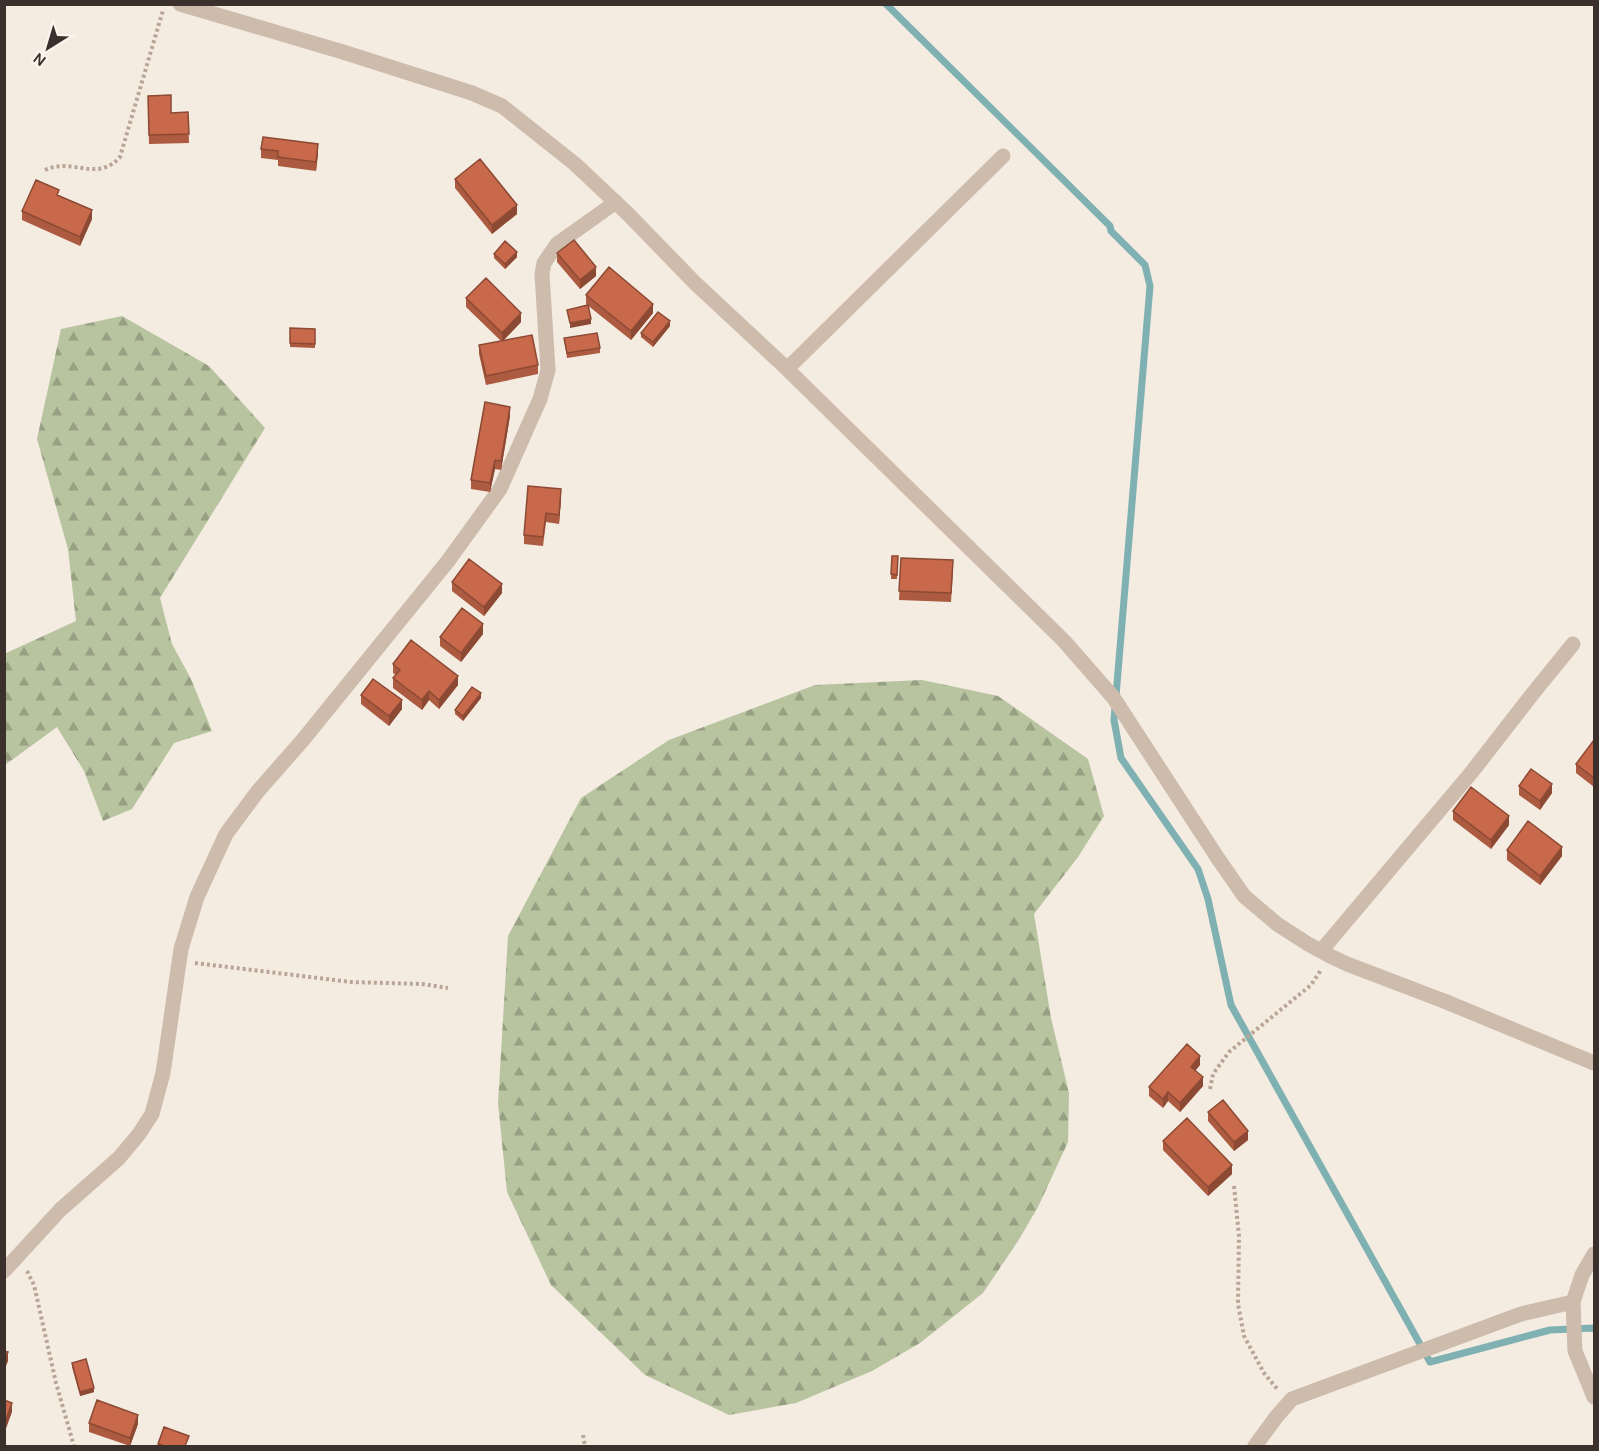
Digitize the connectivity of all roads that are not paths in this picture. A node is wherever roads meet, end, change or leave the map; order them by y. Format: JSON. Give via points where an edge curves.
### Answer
{"nodes":[{"id":1,"x":180,"y":4,"type":"edge"},
{"id":2,"x":1003,"y":156,"type":"dead end"},
{"id":3,"x":616,"y":202,"type":"junction"},
{"id":4,"x":787,"y":369,"type":"junction"},
{"id":5,"x":1574,"y":644,"type":"dead end"},
{"id":6,"x":1325,"y":954,"type":"junction"},
{"id":7,"x":1594,"y":1063,"type":"edge"},
{"id":8,"x":1594,"y":1254,"type":"edge"},
{"id":9,"x":4,"y":1271,"type":"edge"},
{"id":10,"x":1573,"y":1302,"type":"junction"},
{"id":11,"x":1594,"y":1397,"type":"edge"},
{"id":12,"x":1255,"y":1446,"type":"edge"}],
"edges":[{"from":1,"to":3,"type":"street","via":[[354,55],[502,106]]},
{"from":2,"to":4,"type":"street"},
{"from":3,"to":4,"type":"street"},
{"from":3,"to":9,"type":"street","via":[[556,244],[544,263],[548,370],[540,399],[500,489],[448,561],[226,834],[197,897],[182,949],[163,1073],[152,1114],[119,1158],[60,1210]]},
{"from":4,"to":6,"type":"street","via":[[1064,641],[1113,697],[1244,896],[1277,924]]},
{"from":5,"to":6,"type":"street"},
{"from":6,"to":7,"type":"street"},
{"from":8,"to":10,"type":"street"},
{"from":10,"to":11,"type":"street","via":[[1575,1351]]},
{"from":10,"to":12,"type":"street","via":[[1521,1314],[1292,1399]]}]}
